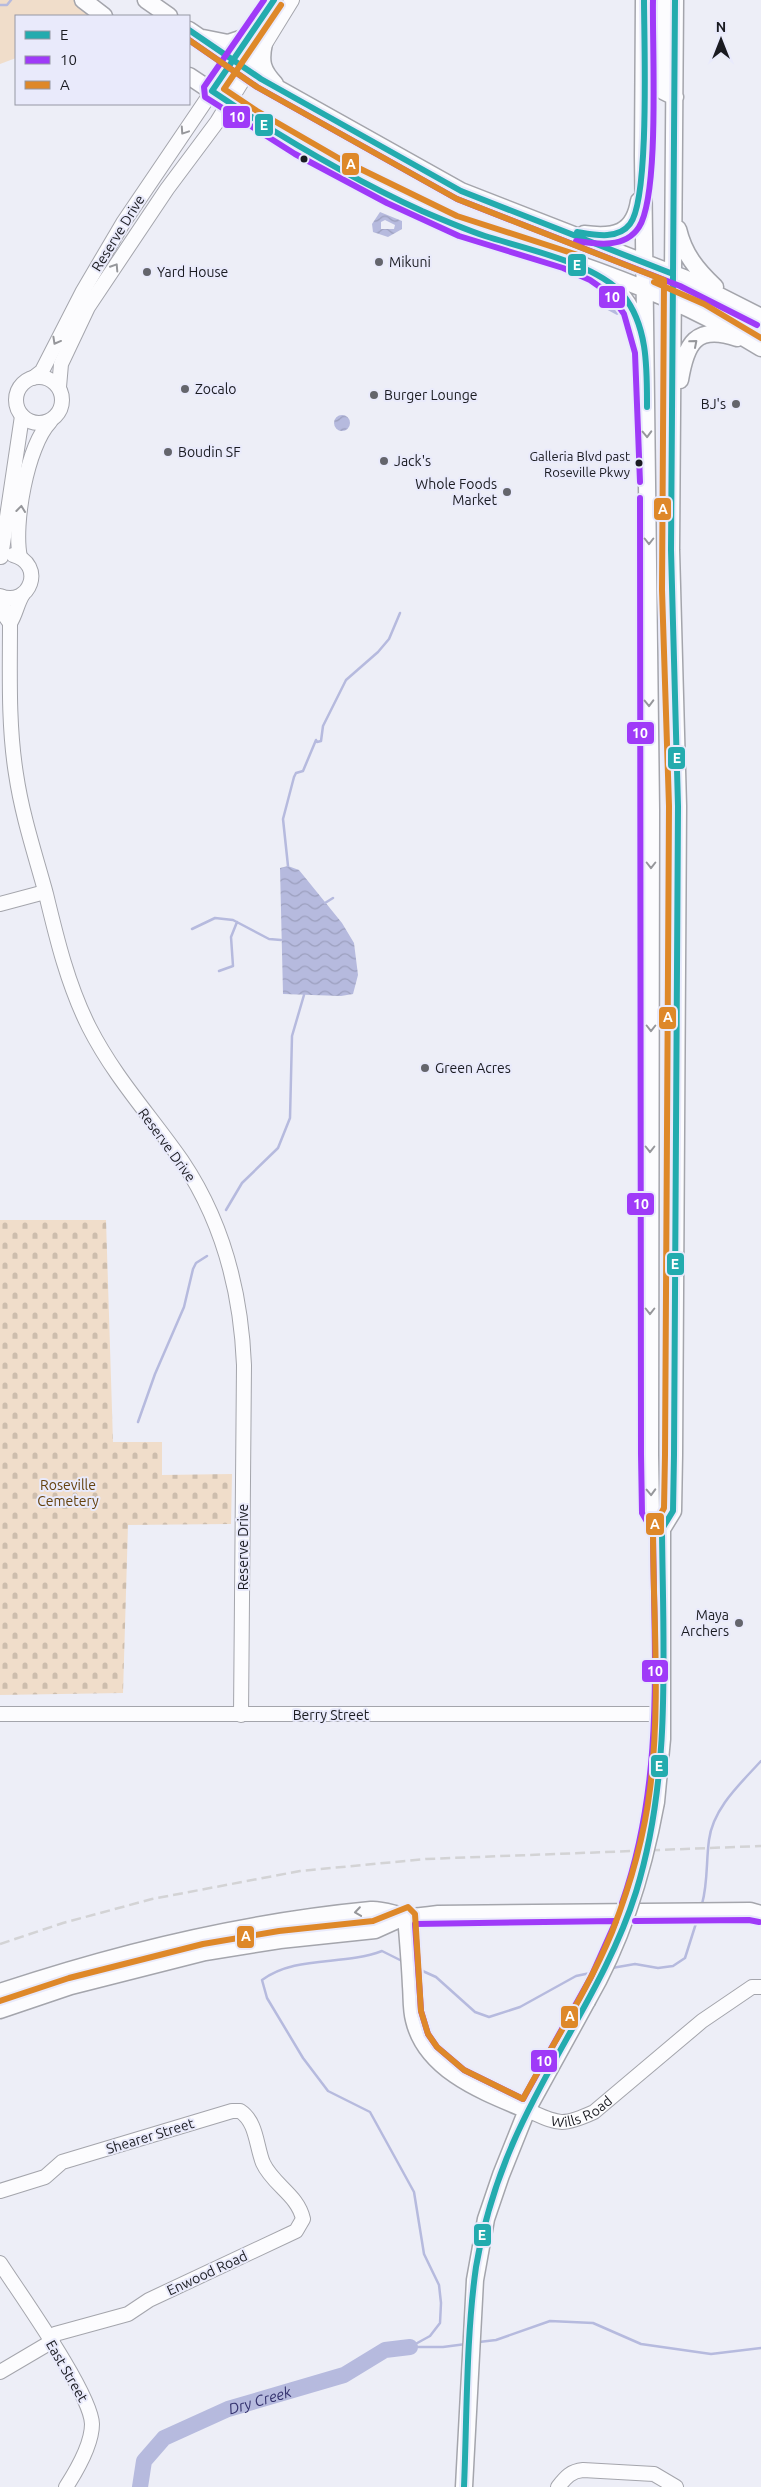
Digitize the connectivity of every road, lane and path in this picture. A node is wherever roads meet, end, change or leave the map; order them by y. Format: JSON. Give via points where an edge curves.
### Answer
{"nodes":[{"id":1,"x":83,"y":0,"type":"edge"},
{"id":2,"x":146,"y":0,"type":"edge"},
{"id":3,"x":274,"y":0,"type":"edge"},
{"id":4,"x":292,"y":0,"type":"edge"},
{"id":5,"x":644,"y":0,"type":"edge"},
{"id":6,"x":660,"y":0,"type":"edge"},
{"id":7,"x":674,"y":0,"type":"edge"},
{"id":8,"x":103,"y":15,"type":"edge"},
{"id":9,"x":168,"y":15,"type":"edge"},
{"id":10,"x":193,"y":33,"type":"edge"},
{"id":11,"x":258,"y":39,"type":"junction"},
{"id":12,"x":233,"y":61,"type":"junction"},
{"id":13,"x":248,"y":71,"type":"junction"},
{"id":14,"x":190,"y":77,"type":"edge"},
{"id":15,"x":212,"y":91,"type":"junction"},
{"id":16,"x":284,"y":92,"type":"junction"},
{"id":17,"x":674,"y":97,"type":"junction"},
{"id":18,"x":229,"y":102,"type":"junction"},
{"id":19,"x":643,"y":156,"type":"junction"},
{"id":20,"x":673,"y":194,"type":"junction"},
{"id":21,"x":534,"y":220,"type":"junction"},
{"id":22,"x":557,"y":256,"type":"junction"},
{"id":23,"x":645,"y":262,"type":"junction"},
{"id":24,"x":673,"y":274,"type":"junction"},
{"id":25,"x":646,"y":288,"type":"junction"},
{"id":26,"x":673,"y":299,"type":"junction"},
{"id":27,"x":754,"y":313,"type":"edge"},
{"id":28,"x":761,"y":348,"type":"edge"},
{"id":29,"x":647,"y":368,"type":"junction"},
{"id":30,"x":33,"y":378,"type":"junction"},
{"id":31,"x":59,"y":388,"type":"junction"},
{"id":32,"x":22,"y":416,"type":"junction"},
{"id":33,"x":50,"y":422,"type":"junction"},
{"id":34,"x":673,"y":422,"type":"junction"},
{"id":35,"x":0,"y":557,"type":"edge"},
{"id":36,"x":20,"y":558,"type":"junction"},
{"id":37,"x":649,"y":584,"type":"junction"},
{"id":38,"x":23,"y":594,"type":"junction"},
{"id":39,"x":1,"y":596,"type":"edge"},
{"id":40,"x":10,"y":622,"type":"junction"},
{"id":41,"x":675,"y":711,"type":"junction"},
{"id":42,"x":45,"y":892,"type":"junction"},
{"id":43,"x":0,"y":904,"type":"edge"},
{"id":44,"x":662,"y":1529,"type":"junction"},
{"id":45,"x":0,"y":1714,"type":"edge"},
{"id":46,"x":662,"y":1714,"type":"junction"},
{"id":47,"x":241,"y":1715,"type":"junction"},
{"id":48,"x":757,"y":1910,"type":"edge"},
{"id":49,"x":406,"y":1916,"type":"junction"},
{"id":50,"x":185,"y":1941,"type":"junction"},
{"id":51,"x":71,"y":1986,"type":"junction"},
{"id":52,"x":761,"y":1987,"type":"edge"},
{"id":53,"x":0,"y":1992,"type":"edge"},
{"id":54,"x":0,"y":2010,"type":"edge"},
{"id":55,"x":527,"y":2110,"type":"junction"},
{"id":56,"x":268,"y":2171,"type":"joint"},
{"id":57,"x":0,"y":2190,"type":"edge"},
{"id":58,"x":0,"y":2263,"type":"edge"},
{"id":59,"x":51,"y":2342,"type":"junction"},
{"id":60,"x":0,"y":2372,"type":"edge"},
{"id":61,"x":66,"y":2487,"type":"edge"},
{"id":62,"x":464,"y":2487,"type":"edge"},
{"id":63,"x":558,"y":2487,"type":"edge"},
{"id":64,"x":676,"y":2487,"type":"edge"}],
"edges":[{"from":1,"to":8,"type":"main road"},
{"from":2,"to":9,"type":"main road"},
{"from":3,"to":11,"type":"street"},
{"from":4,"to":11,"type":"street"},
{"from":5,"to":19,"type":"main road"},
{"from":6,"to":17,"type":"main road","via":[[660,78],[663,90]]},
{"from":7,"to":17,"type":"main road"},
{"from":10,"to":11,"type":"main road","via":[[228,42]]},
{"from":10,"to":12,"type":"main road"},
{"from":11,"to":12,"type":"street"},
{"from":11,"to":13,"type":"street"},
{"from":11,"to":16,"type":"main road","via":[[265,74]]},
{"from":12,"to":13,"type":"main road"},
{"from":12,"to":15,"type":"street","name":"Reserve Drive"},
{"from":13,"to":16,"type":"main road"},
{"from":13,"to":18,"type":"street","name":"Reserve Drive"},
{"from":14,"to":15,"type":"main road"},
{"from":15,"to":18,"type":"main road"},
{"from":15,"to":30,"type":"street","name":"Reserve Drive","one_way":true,"via":[[123,222],[42,371]]},
{"from":16,"to":21,"type":"main road","via":[[461,191]]},
{"from":17,"to":20,"type":"main road"},
{"from":18,"to":22,"type":"main road","via":[[336,167],[454,224]]},
{"from":31,"to":18,"type":"street","name":"Reserve Drive","one_way":true,"via":[[61,364],[88,307]]},
{"from":19,"to":21,"type":"main road","via":[[638,206],[631,222],[621,232],[607,236],[585,234]]},
{"from":19,"to":23,"type":"main road"},
{"from":20,"to":24,"type":"main road"},
{"from":20,"to":27,"type":"main road","via":[[680,238],[690,260],[714,286]]},
{"from":21,"to":23,"type":"main road"},
{"from":22,"to":25,"type":"main road"},
{"from":22,"to":29,"type":"main road","via":[[606,281],[622,294],[640,330]]},
{"from":23,"to":24,"type":"main road"},
{"from":23,"to":25,"type":"main road"},
{"from":24,"to":26,"type":"main road"},
{"from":24,"to":27,"type":"main road"},
{"from":25,"to":26,"type":"main road"},
{"from":25,"to":29,"type":"main road"},
{"from":26,"to":28,"type":"main road"},
{"from":26,"to":34,"type":"main road"},
{"from":34,"to":28,"type":"main road","one_way":true,"via":[[685,355],[693,341],[706,335],[720,334]]},
{"from":29,"to":37,"type":"main road","one_way":true},
{"from":30,"to":31,"type":"street","via":[[48,378]]},
{"from":30,"to":32,"type":"street","via":[[20,386],[17,394],[16,402]]},
{"from":31,"to":33,"type":"street","via":[[62,407]]},
{"from":32,"to":33,"type":"street","via":[[35,424]]},
{"from":32,"to":35,"type":"street"},
{"from":36,"to":33,"type":"street","one_way":true,"via":[[21,509],[30,458],[35,442]]},
{"from":34,"to":41,"type":"main road","via":[[671,560]]},
{"from":35,"to":36,"type":"street","via":[[14,555]]},
{"from":36,"to":38,"type":"street","name":"Reserve Drive","via":[[32,575]]},
{"from":37,"to":41,"type":"main road","via":[[657,588],[660,595],[665,691]]},
{"from":37,"to":44,"type":"main road","one_way":true,"via":[[650,1454],[651,1512]]},
{"from":38,"to":39,"type":"street","via":[[9,598]]},
{"from":38,"to":40,"type":"street","name":"Reserve Drive"},
{"from":39,"to":40,"type":"street","name":"Reserve Drive","via":[[5,616]]},
{"from":40,"to":42,"type":"street","name":"Reserve Drive","via":[[14,765]]},
{"from":41,"to":44,"type":"main road","via":[[678,816],[674,1463],[673,1511]]},
{"from":42,"to":43,"type":"street"},
{"from":42,"to":47,"type":"street","name":"Reserve Drive","via":[[66,969],[83,1013],[128,1092],[190,1175],[217,1229],[232,1274],[241,1320],[244,1365]]},
{"from":44,"to":46,"type":"main road"},
{"from":45,"to":47,"type":"street","name":"Berry Street"},
{"from":46,"to":47,"type":"street","name":"Berry Street"},
{"from":46,"to":55,"type":"main road","bridge":true,"via":[[661,1773],[636,1891],[604,1972]]},
{"from":48,"to":49,"type":"main road"},
{"from":49,"to":50,"type":"main road","one_way":true,"via":[[373,1909],[257,1926]]},
{"from":49,"to":51,"type":"main road","via":[[375,1930],[205,1952]]},
{"from":49,"to":55,"type":"main road","name":"Wills Road","via":[[414,2019],[419,2034],[436,2058],[455,2075]]},
{"from":50,"to":51,"type":"main road","via":[[173,1951],[82,1974]]},
{"from":50,"to":53,"type":"main road","via":[[62,1971]]},
{"from":51,"to":54,"type":"main road"},
{"from":52,"to":55,"type":"street","name":"Wills Road","via":[[752,1988],[702,2022],[594,2112],[556,2123]]},
{"from":55,"to":62,"type":"main road","via":[[486,2219],[477,2260]]},
{"from":56,"to":57,"type":"street","name":"Shearer Street","via":[[250,2120],[240,2111],[232,2111],[62,2162],[45,2177]]},
{"from":56,"to":59,"type":"street","name":"Enwood Road","via":[[302,2212],[303,2220],[296,2230],[149,2300],[128,2314],[56,2334]]},
{"from":58,"to":59,"type":"street","name":"East Street"},
{"from":59,"to":60,"type":"street"},
{"from":59,"to":61,"type":"street","name":"East Street","via":[[91,2414],[88,2441]]},
{"from":63,"to":64,"type":"street","via":[[568,2475],[583,2470],[654,2474]]}]}
